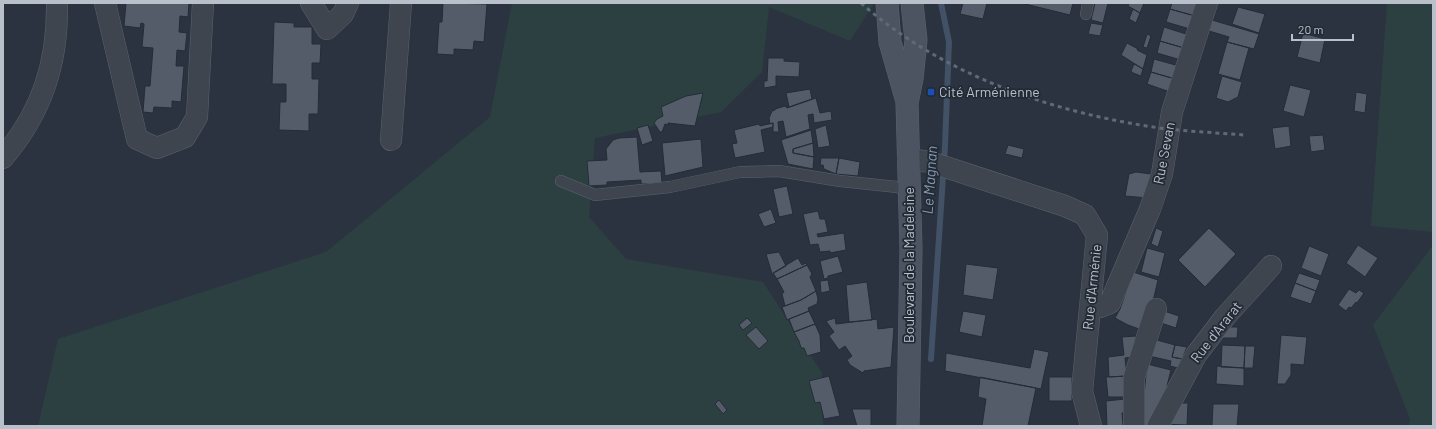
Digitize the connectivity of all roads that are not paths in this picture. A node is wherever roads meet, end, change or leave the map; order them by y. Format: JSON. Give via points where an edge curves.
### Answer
{"nodes":[{"id":1,"x":57,"y":3,"type":"edge"},
{"id":2,"x":105,"y":3,"type":"edge"},
{"id":3,"x":202,"y":3,"type":"edge"},
{"id":4,"x":311,"y":3,"type":"edge"},
{"id":5,"x":348,"y":3,"type":"edge"},
{"id":6,"x":401,"y":3,"type":"edge"},
{"id":7,"x":888,"y":3,"type":"edge"},
{"id":8,"x":912,"y":3,"type":"edge"},
{"id":9,"x":1207,"y":3,"type":"edge"},
{"id":10,"x":907,"y":103,"type":"junction"},
{"id":11,"x":391,"y":140,"type":"dead end"},
{"id":12,"x":3,"y":158,"type":"edge"},
{"id":13,"x":908,"y":159,"type":"junction"},
{"id":14,"x":561,"y":181,"type":"dead end"},
{"id":15,"x":909,"y":191,"type":"junction"},
{"id":16,"x":1271,"y":266,"type":"dead end"},
{"id":17,"x":1091,"y":306,"type":"junction"},
{"id":18,"x":1156,"y":309,"type":"dead end"},
{"id":19,"x":908,"y":426,"type":"edge"},
{"id":20,"x":1091,"y":426,"type":"edge"},
{"id":21,"x":1134,"y":426,"type":"edge"},
{"id":22,"x":1158,"y":426,"type":"edge"}],
"edges":[{"from":1,"to":12,"type":"street","via":[[57,35],[47,81],[34,113]]},
{"from":2,"to":3,"type":"street","via":[[137,139],[157,148],[185,137],[198,117]]},
{"from":4,"to":5,"type":"street","via":[[327,29],[343,14]]},
{"from":6,"to":11,"type":"street"},
{"from":7,"to":10,"type":"street","name":"Boulevard de la Madeleine","via":[[890,42]]},
{"from":8,"to":10,"type":"street","name":"Boulevard de la Madeleine","via":[[916,40]]},
{"from":9,"to":17,"type":"street","name":"Rue Sevan","via":[[1172,112],[1162,174],[1150,209],[1110,303],[1100,307]]},
{"from":10,"to":13,"type":"street","name":"Boulevard de la Madeleine"},
{"from":13,"to":15,"type":"street","name":"Boulevard de la Madeleine"},
{"from":13,"to":17,"type":"street","name":"Rue d'Arménie","via":[[930,162],[962,172],[1085,215],[1097,235]]},
{"from":14,"to":15,"type":"lane","via":[[595,195],[670,187],[740,172],[779,171],[897,187]]},
{"from":15,"to":19,"type":"street","name":"Boulevard de la Madeleine","via":[[911,249]]},
{"from":16,"to":22,"type":"street","name":"Rue d'Ararat","via":[[1225,317],[1196,355]]},
{"from":17,"to":20,"type":"street","name":"Rue d'Arménie","via":[[1082,391]]},
{"from":18,"to":21,"type":"street","via":[[1134,378]]}]}
